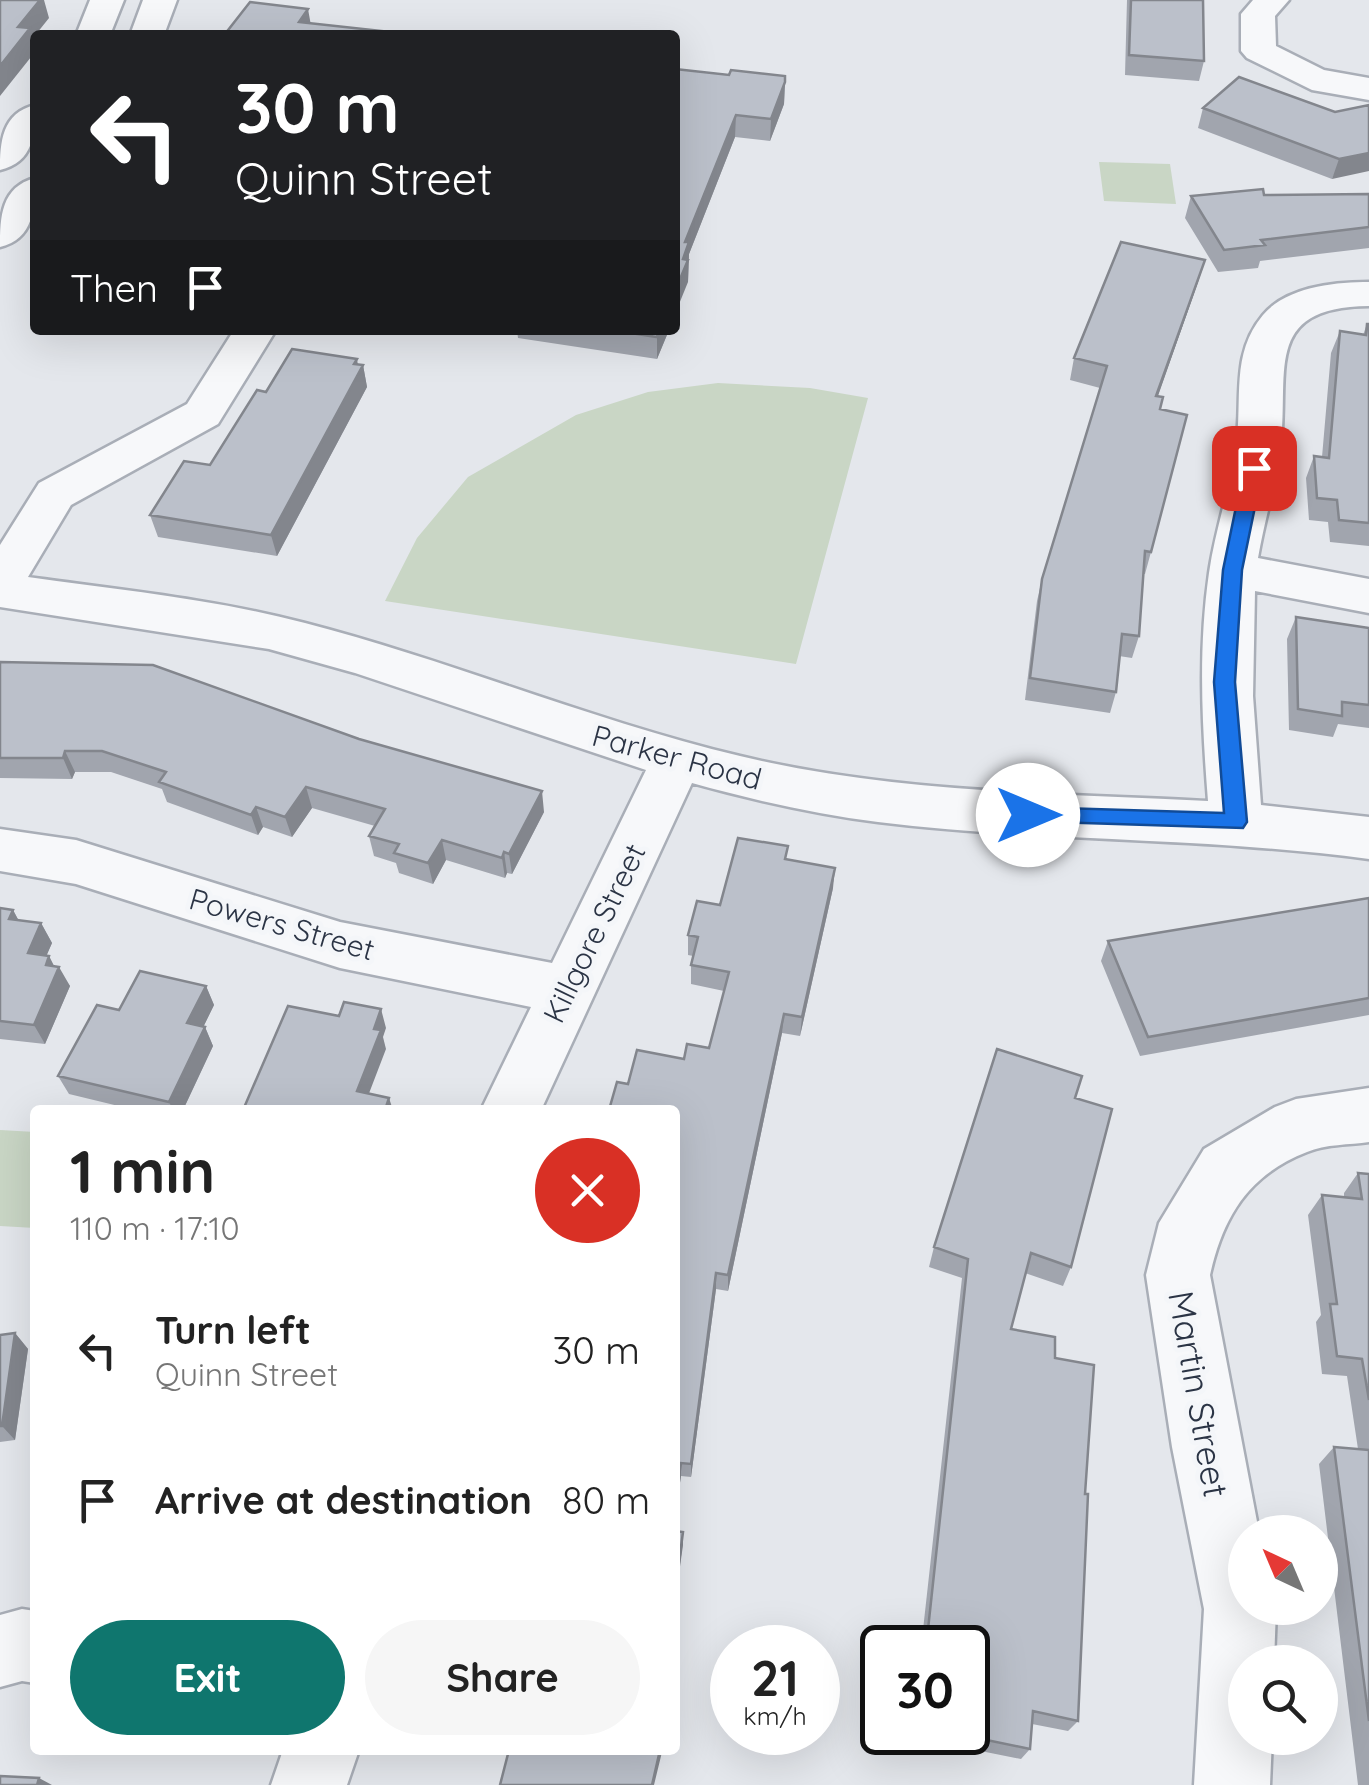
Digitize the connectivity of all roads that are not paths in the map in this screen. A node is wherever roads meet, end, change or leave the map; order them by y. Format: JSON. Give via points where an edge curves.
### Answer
{"nodes":[{"id":1,"x":108,"y":0,"type":"edge"},
{"id":2,"x":160,"y":0,"type":"edge"},
{"id":3,"x":1272,"y":0,"type":"edge"},
{"id":4,"x":95,"y":30,"type":"edge"},
{"id":5,"x":149,"y":30,"type":"edge"},
{"id":6,"x":1369,"y":88,"type":"edge"},
{"id":7,"x":30,"y":122,"type":"edge"},
{"id":8,"x":0,"y":159,"type":"edge"},
{"id":9,"x":1369,"y":294,"type":"edge"},
{"id":10,"x":252,"y":335,"type":"edge"},
{"id":11,"x":1232,"y":570,"type":"junction"},
{"id":12,"x":0,"y":587,"type":"edge"},
{"id":13,"x":1369,"y":596,"type":"edge"},
{"id":14,"x":678,"y":758,"type":"junction"},
{"id":15,"x":1236,"y":822,"type":"junction"},
{"id":16,"x":1369,"y":838,"type":"edge"},
{"id":17,"x":0,"y":850,"type":"edge"},
{"id":18,"x":566,"y":990,"type":"junction"},
{"id":19,"x":513,"y":1105,"type":"edge"},
{"id":20,"x":1369,"y":1115,"type":"edge"},
{"id":21,"x":30,"y":1646,"type":"edge"},
{"id":22,"x":0,"y":1651,"type":"edge"},
{"id":23,"x":318,"y":1755,"type":"edge"},
{"id":24,"x":309,"y":1785,"type":"edge"},
{"id":25,"x":1232,"y":1785,"type":"edge"}],
"edges":[{"from":1,"to":4,"type":"street"},
{"from":2,"to":5,"type":"street"},
{"from":3,"to":6,"type":"street","via":[[1258,14],[1258,51],[1341,88]]},
{"from":7,"to":8,"type":"street"},
{"from":9,"to":11,"type":"street","via":[[1300,306],[1279,320],[1260,352],[1260,434]]},
{"from":10,"to":12,"type":"street","via":[[203,414],[55,494]]},
{"from":11,"to":13,"type":"street"},
{"from":11,"to":15,"type":"street","via":[[1224,682]]},
{"from":12,"to":14,"type":"street","name":"Parker Road","via":[[305,640]]},
{"from":14,"to":15,"type":"street","name":"Parker Road","via":[[804,790],[948,810]]},
{"from":14,"to":18,"type":"street","name":"Killgore Street"},
{"from":15,"to":16,"type":"street","name":"Parker Road"},
{"from":17,"to":18,"type":"street","name":"Powers Street","via":[[76,862],[340,945]]},
{"from":18,"to":19,"type":"street","name":"Killgore Street"},
{"from":20,"to":25,"type":"street","name":"Martin Street","via":[[1296,1126],[1226,1169],[1190,1223],[1178,1276],[1240,1610]]},
{"from":21,"to":22,"type":"street"},
{"from":23,"to":24,"type":"street"}]}
